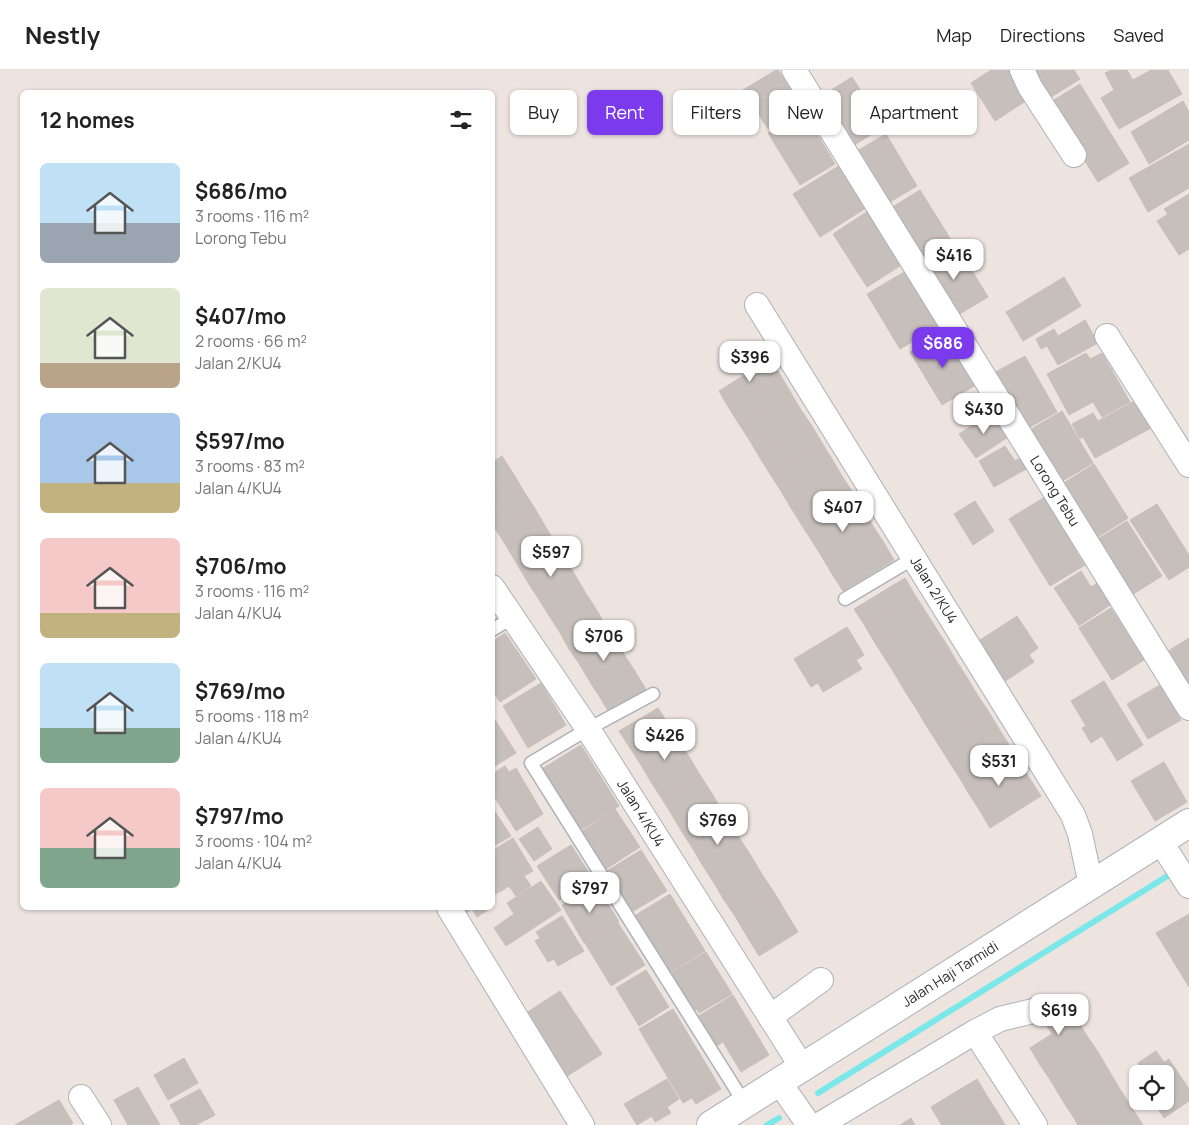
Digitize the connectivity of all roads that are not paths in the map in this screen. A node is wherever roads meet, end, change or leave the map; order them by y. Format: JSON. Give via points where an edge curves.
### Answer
{"nodes":[{"id":1,"x":794,"y":70,"type":"edge"},
{"id":2,"x":1022,"y":70,"type":"edge"},
{"id":3,"x":1074,"y":155,"type":"dead end"},
{"id":4,"x":757,"y":305,"type":"dead end"},
{"id":5,"x":1107,"y":336,"type":"dead end"},
{"id":6,"x":1189,"y":464,"type":"edge"},
{"id":7,"x":914,"y":558,"type":"junction"},
{"id":8,"x":495,"y":591,"type":"edge"},
{"id":9,"x":845,"y":599,"type":"dead end"},
{"id":10,"x":513,"y":617,"type":"junction"},
{"id":11,"x":495,"y":628,"type":"edge"},
{"id":12,"x":653,"y":694,"type":"dead end"},
{"id":13,"x":1189,"y":708,"type":"edge"},
{"id":14,"x":588,"y":729,"type":"junction"},
{"id":15,"x":1189,"y":823,"type":"edge"},
{"id":16,"x":1160,"y":841,"type":"junction"},
{"id":17,"x":1091,"y":884,"type":"junction"},
{"id":18,"x":1189,"y":886,"type":"edge"},
{"id":19,"x":450,"y":910,"type":"edge"},
{"id":20,"x":821,"y":980,"type":"dead end"},
{"id":21,"x":1046,"y":1008,"type":"dead end"},
{"id":22,"x":770,"y":1017,"type":"junction"},
{"id":23,"x":975,"y":1032,"type":"junction"},
{"id":24,"x":802,"y":1068,"type":"junction"},
{"id":25,"x":779,"y":1082,"type":"junction"},
{"id":26,"x":81,"y":1097,"type":"dead end"},
{"id":27,"x":744,"y":1104,"type":"junction"},
{"id":28,"x":99,"y":1125,"type":"edge"},
{"id":29,"x":582,"y":1125,"type":"edge"},
{"id":30,"x":711,"y":1125,"type":"edge"},
{"id":31,"x":809,"y":1125,"type":"edge"},
{"id":32,"x":819,"y":1125,"type":"edge"},
{"id":33,"x":1035,"y":1125,"type":"edge"}],
"edges":[{"from":1,"to":13,"type":"street","name":"Lorong Tebu"},
{"from":2,"to":3,"type":"street"},
{"from":4,"to":7,"type":"street","name":"Jalan 2/KU4"},
{"from":5,"to":6,"type":"street"},
{"from":7,"to":9,"type":"lane"},
{"from":7,"to":17,"type":"street","name":"Jalan 2/KU4","via":[[1073,815]]},
{"from":8,"to":10,"type":"street","name":"Jalan 4/KU4"},
{"from":10,"to":11,"type":"lane"},
{"from":10,"to":14,"type":"street","name":"Jalan 4/KU4"},
{"from":12,"to":14,"type":"lane"},
{"from":14,"to":22,"type":"street","name":"Jalan 4/KU4"},
{"from":14,"to":27,"type":"lane","via":[[531,763]]},
{"from":15,"to":16,"type":"street","name":"Jalan Haji Tarmidi"},
{"from":16,"to":17,"type":"street","name":"Jalan Haji Tarmidi"},
{"from":16,"to":18,"type":"street"},
{"from":17,"to":24,"type":"street","name":"Jalan Haji Tarmidi"},
{"from":19,"to":29,"type":"street"},
{"from":20,"to":22,"type":"street"},
{"from":21,"to":23,"type":"street","via":[[1000,1019]]},
{"from":22,"to":24,"type":"street","name":"Jalan 4/KU4"},
{"from":23,"to":32,"type":"street"},
{"from":23,"to":33,"type":"street"},
{"from":24,"to":25,"type":"street","name":"Jalan Haji Tarmidi"},
{"from":25,"to":27,"type":"street","name":"Jalan Haji Tarmidi"},
{"from":25,"to":31,"type":"street"},
{"from":26,"to":28,"type":"street"},
{"from":27,"to":30,"type":"street","name":"Jalan Haji Tarmidi"}]}
